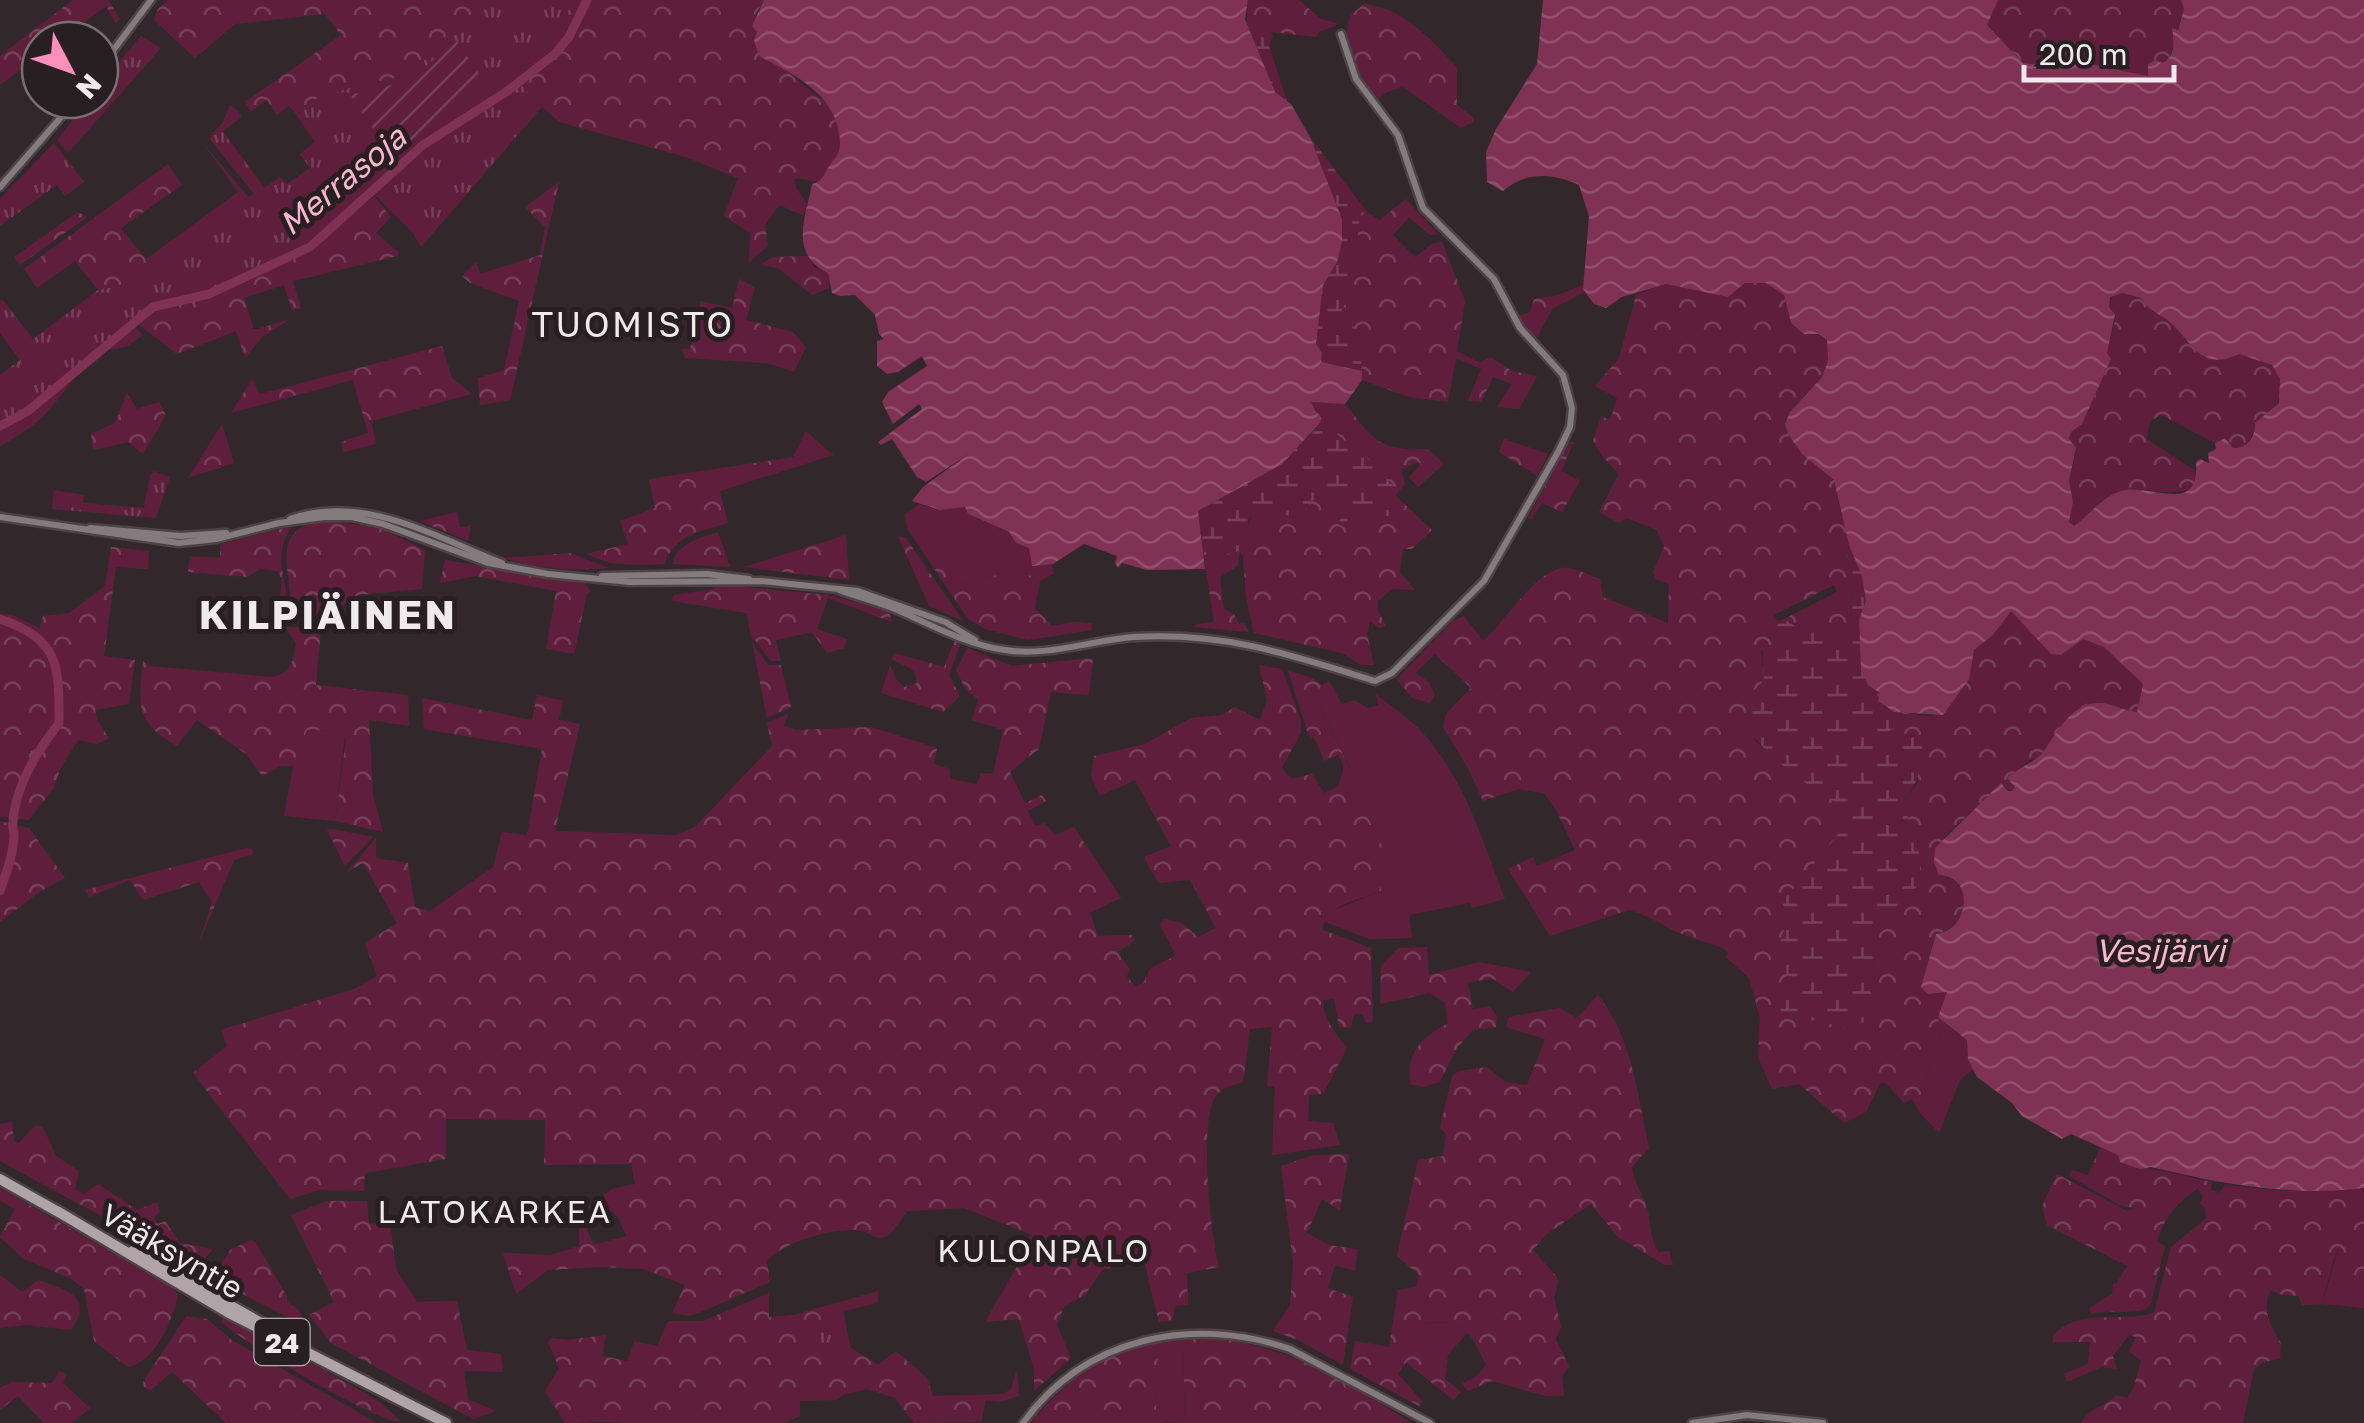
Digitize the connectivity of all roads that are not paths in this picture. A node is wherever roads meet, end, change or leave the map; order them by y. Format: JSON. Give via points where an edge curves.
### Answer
{"nodes":[{"id":1,"x":151,"y":0,"type":"edge"},
{"id":2,"x":1342,"y":34,"type":"dead end"},
{"id":3,"x":120,"y":41,"type":"edge"},
{"id":4,"x":60,"y":120,"type":"edge"},
{"id":5,"x":0,"y":187,"type":"edge"},
{"id":6,"x":0,"y":517,"type":"edge"},
{"id":7,"x":0,"y":1178,"type":"edge"},
{"id":8,"x":442,"y":1422,"type":"edge"},
{"id":9,"x":1022,"y":1423,"type":"edge"},
{"id":10,"x":1430,"y":1423,"type":"edge"},
{"id":11,"x":1692,"y":1423,"type":"edge"},
{"id":12,"x":1824,"y":1423,"type":"edge"}],
"edges":[{"from":1,"to":3,"type":"street"},
{"from":2,"to":6,"type":"street","via":[[1356,79],[1398,134],[1423,208],[1494,278],[1520,328],[1558,367],[1572,408],[1570,427],[1502,555],[1468,599],[1379,680],[1287,652],[1193,637],[1024,652],[980,644],[945,622],[858,591],[515,568],[353,510],[180,536]]},
{"from":4,"to":5,"type":"street"},
{"from":7,"to":8,"type":"highway","name":"Vääksyntie","number":"24","via":[[229,1314]]},
{"from":9,"to":10,"type":"street","via":[[1066,1377],[1100,1356],[1157,1336],[1205,1332],[1290,1349]]},
{"from":11,"to":12,"type":"street","via":[[1747,1415]]}]}
